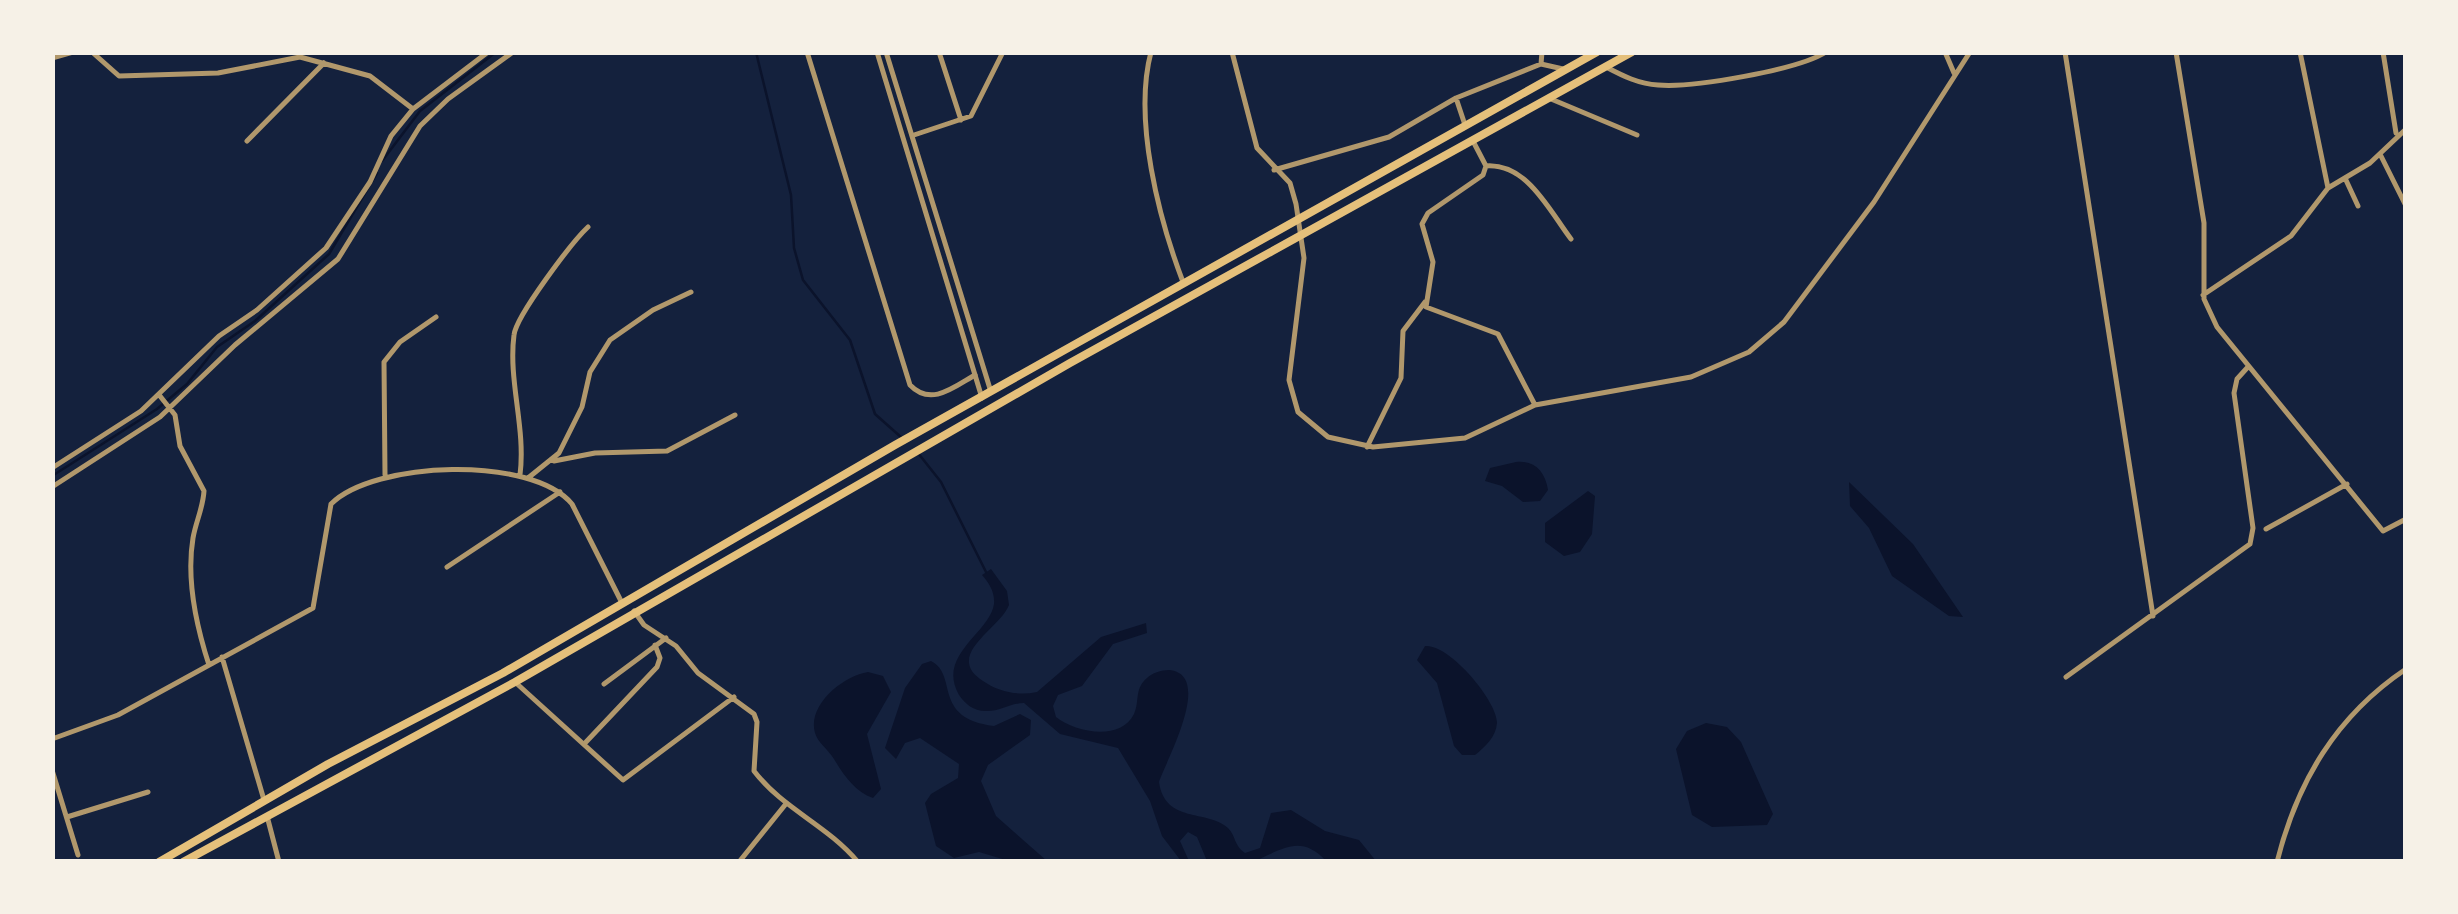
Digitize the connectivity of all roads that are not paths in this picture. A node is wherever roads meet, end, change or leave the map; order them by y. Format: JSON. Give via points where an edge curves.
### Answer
{"nodes":[{"id":1,"x":74,"y":52,"type":"edge"},
{"id":2,"x":92,"y":52,"type":"edge"},
{"id":3,"x":488,"y":52,"type":"edge"},
{"id":4,"x":513,"y":52,"type":"edge"},
{"id":5,"x":808,"y":52,"type":"edge"},
{"id":6,"x":877,"y":52,"type":"edge"},
{"id":7,"x":886,"y":52,"type":"edge"},
{"id":8,"x":939,"y":52,"type":"edge"},
{"id":9,"x":1003,"y":52,"type":"edge"},
{"id":10,"x":1151,"y":52,"type":"edge"},
{"id":11,"x":1232,"y":52,"type":"edge"},
{"id":12,"x":1542,"y":52,"type":"edge"},
{"id":13,"x":1597,"y":52,"type":"edge"},
{"id":14,"x":1632,"y":52,"type":"edge"},
{"id":15,"x":1826,"y":52,"type":"edge"},
{"id":16,"x":1946,"y":52,"type":"edge"},
{"id":17,"x":1970,"y":52,"type":"edge"},
{"id":18,"x":2066,"y":52,"type":"edge"},
{"id":19,"x":2176,"y":52,"type":"edge"},
{"id":20,"x":2300,"y":52,"type":"edge"},
{"id":21,"x":2383,"y":52,"type":"edge"},
{"id":22,"x":52,"y":58,"type":"edge"},
{"id":23,"x":324,"y":64,"type":"junction"},
{"id":24,"x":1541,"y":64,"type":"junction"},
{"id":25,"x":1606,"y":67,"type":"junction"},
{"id":26,"x":1566,"y":69,"type":"junction"},
{"id":27,"x":1954,"y":74,"type":"junction"},
{"id":28,"x":1456,"y":98,"type":"junction"},
{"id":29,"x":1551,"y":99,"type":"junction"},
{"id":30,"x":413,"y":109,"type":"junction"},
{"id":31,"x":960,"y":120,"type":"junction"},
{"id":32,"x":1466,"y":125,"type":"junction"},
{"id":33,"x":2406,"y":129,"type":"edge"},
{"id":34,"x":1637,"y":134,"type":"dead end"},
{"id":35,"x":2396,"y":134,"type":"junction"},
{"id":36,"x":914,"y":135,"type":"junction"},
{"id":37,"x":247,"y":142,"type":"dead end"},
{"id":38,"x":1474,"y":143,"type":"junction"},
{"id":39,"x":2380,"y":154,"type":"junction"},
{"id":40,"x":1486,"y":166,"type":"junction"},
{"id":41,"x":1274,"y":170,"type":"junction"},
{"id":42,"x":2345,"y":178,"type":"junction"},
{"id":43,"x":2328,"y":188,"type":"junction"},
{"id":44,"x":932,"y":198,"type":"junction"},
{"id":45,"x":923,"y":202,"type":"junction"},
{"id":46,"x":2358,"y":206,"type":"dead end"},
{"id":47,"x":2406,"y":206,"type":"edge"},
{"id":48,"x":1298,"y":218,"type":"junction"},
{"id":49,"x":588,"y":227,"type":"dead end"},
{"id":50,"x":1301,"y":234,"type":"junction"},
{"id":51,"x":1571,"y":239,"type":"dead end"},
{"id":52,"x":1184,"y":282,"type":"junction"},
{"id":53,"x":691,"y":292,"type":"dead end"},
{"id":54,"x":2204,"y":294,"type":"junction"},
{"id":55,"x":1425,"y":302,"type":"junction"},
{"id":56,"x":436,"y":317,"type":"dead end"},
{"id":57,"x":2247,"y":368,"type":"junction"},
{"id":58,"x":975,"y":375,"type":"junction"},
{"id":59,"x":991,"y":392,"type":"junction"},
{"id":60,"x":160,"y":396,"type":"junction"},
{"id":61,"x":982,"y":398,"type":"junction"},
{"id":62,"x":1535,"y":405,"type":"junction"},
{"id":63,"x":170,"y":408,"type":"junction"},
{"id":64,"x":735,"y":415,"type":"dead end"},
{"id":65,"x":1367,"y":447,"type":"junction"},
{"id":66,"x":554,"y":461,"type":"junction"},
{"id":67,"x":52,"y":468,"type":"edge"},
{"id":68,"x":385,"y":475,"type":"junction"},
{"id":69,"x":520,"y":475,"type":"junction"},
{"id":70,"x":528,"y":478,"type":"junction"},
{"id":71,"x":2347,"y":484,"type":"junction"},
{"id":72,"x":52,"y":487,"type":"edge"},
{"id":73,"x":560,"y":492,"type":"junction"},
{"id":74,"x":2406,"y":518,"type":"edge"},
{"id":75,"x":2266,"y":530,"type":"dead end"},
{"id":76,"x":448,"y":567,"type":"dead end"},
{"id":77,"x":622,"y":601,"type":"junction"},
{"id":78,"x":633,"y":610,"type":"junction"},
{"id":79,"x":2153,"y":616,"type":"junction"},
{"id":80,"x":666,"y":638,"type":"junction"},
{"id":81,"x":655,"y":646,"type":"junction"},
{"id":82,"x":222,"y":658,"type":"junction"},
{"id":83,"x":209,"y":665,"type":"junction"},
{"id":84,"x":2406,"y":669,"type":"edge"},
{"id":85,"x":2066,"y":677,"type":"dead end"},
{"id":86,"x":515,"y":682,"type":"junction"},
{"id":87,"x":604,"y":684,"type":"dead end"},
{"id":88,"x":734,"y":696,"type":"junction"},
{"id":89,"x":52,"y":739,"type":"edge"},
{"id":90,"x":586,"y":742,"type":"junction"},
{"id":91,"x":52,"y":770,"type":"edge"},
{"id":92,"x":148,"y":792,"type":"dead end"},
{"id":93,"x":265,"y":802,"type":"junction"},
{"id":94,"x":785,"y":805,"type":"junction"},
{"id":95,"x":267,"y":816,"type":"junction"},
{"id":96,"x":68,"y":817,"type":"junction"},
{"id":97,"x":78,"y":855,"type":"dead end"},
{"id":98,"x":159,"y":862,"type":"edge"},
{"id":99,"x":182,"y":862,"type":"edge"},
{"id":100,"x":279,"y":862,"type":"edge"},
{"id":101,"x":739,"y":862,"type":"edge"},
{"id":102,"x":858,"y":862,"type":"edge"},
{"id":103,"x":2277,"y":862,"type":"edge"}],
"edges":[{"from":1,"to":22,"type":"street"},
{"from":2,"to":23,"type":"street","via":[[120,76],[218,73],[291,56]]},
{"from":3,"to":30,"type":"street"},
{"from":4,"to":63,"type":"street","via":[[420,126],[338,259]]},
{"from":5,"to":58,"type":"street","via":[[910,384],[920,394],[937,395]]},
{"from":6,"to":45,"type":"street"},
{"from":7,"to":36,"type":"street"},
{"from":8,"to":31,"type":"street"},
{"from":9,"to":31,"type":"street","via":[[985,95]]},
{"from":10,"to":52,"type":"street","via":[[1154,195]]},
{"from":11,"to":41,"type":"street","via":[[1257,148]]},
{"from":12,"to":24,"type":"street"},
{"from":13,"to":26,"type":"main road"},
{"from":14,"to":25,"type":"main road"},
{"from":15,"to":25,"type":"street","via":[[1802,66],[1664,86]]},
{"from":16,"to":27,"type":"street"},
{"from":17,"to":27,"type":"street"},
{"from":18,"to":79,"type":"street"},
{"from":19,"to":54,"type":"street","via":[[2204,223]]},
{"from":20,"to":43,"type":"street"},
{"from":21,"to":35,"type":"street"},
{"from":23,"to":30,"type":"street","via":[[370,76]]},
{"from":23,"to":37,"type":"street"},
{"from":24,"to":26,"type":"street"},
{"from":24,"to":28,"type":"street"},
{"from":25,"to":29,"type":"main road"},
{"from":26,"to":32,"type":"main road"},
{"from":27,"to":62,"type":"street","via":[[1874,202],[1784,322],[1758,346],[1704,374]]},
{"from":28,"to":32,"type":"street"},
{"from":28,"to":41,"type":"street","via":[[1389,136]]},
{"from":29,"to":34,"type":"street"},
{"from":29,"to":38,"type":"main road"},
{"from":30,"to":60,"type":"street","via":[[326,248],[219,336]]},
{"from":31,"to":36,"type":"street"},
{"from":32,"to":48,"type":"main road"},
{"from":33,"to":35,"type":"street"},
{"from":35,"to":39,"type":"street"},
{"from":36,"to":44,"type":"street"},
{"from":38,"to":40,"type":"street"},
{"from":38,"to":50,"type":"main road"},
{"from":39,"to":42,"type":"street"},
{"from":39,"to":47,"type":"street"},
{"from":40,"to":51,"type":"street","via":[[1508,168],[1530,183]]},
{"from":40,"to":55,"type":"street","via":[[1480,178],[1424,218],[1433,262]]},
{"from":41,"to":48,"type":"street","via":[[1290,183]]},
{"from":42,"to":43,"type":"street"},
{"from":42,"to":46,"type":"street"},
{"from":43,"to":54,"type":"street","via":[[2291,236]]},
{"from":44,"to":45,"type":"street"},
{"from":44,"to":59,"type":"street"},
{"from":45,"to":58,"type":"street"},
{"from":48,"to":50,"type":"street"},
{"from":48,"to":52,"type":"main road"},
{"from":49,"to":69,"type":"street","via":[[515,328]]},
{"from":50,"to":65,"type":"street","via":[[1304,258],[1288,380],[1298,412],[1328,437]]},
{"from":50,"to":78,"type":"main road"},
{"from":52,"to":59,"type":"main road"},
{"from":53,"to":66,"type":"street","via":[[654,310],[600,353]]},
{"from":54,"to":57,"type":"street","via":[[2217,327]]},
{"from":55,"to":62,"type":"street","via":[[1432,313],[1498,334]]},
{"from":55,"to":65,"type":"street","via":[[1403,331],[1401,378]]},
{"from":56,"to":68,"type":"street","via":[[384,362]]},
{"from":57,"to":71,"type":"street"},
{"from":57,"to":79,"type":"street","via":[[2234,393],[2250,544]]},
{"from":58,"to":61,"type":"street"},
{"from":59,"to":61,"type":"main road"},
{"from":60,"to":63,"type":"street"},
{"from":60,"to":67,"type":"street"},
{"from":61,"to":77,"type":"main road"},
{"from":62,"to":65,"type":"street","via":[[1465,438]]},
{"from":63,"to":72,"type":"street"},
{"from":63,"to":83,"type":"street","via":[[180,446],[204,491],[192,581]]},
{"from":64,"to":66,"type":"street","via":[[667,451]]},
{"from":66,"to":70,"type":"street"},
{"from":68,"to":69,"type":"street"},
{"from":68,"to":82,"type":"street","via":[[331,504],[312,608]]},
{"from":69,"to":70,"type":"street"},
{"from":70,"to":73,"type":"street"},
{"from":71,"to":74,"type":"street","via":[[2384,531]]},
{"from":71,"to":75,"type":"street"},
{"from":73,"to":76,"type":"street"},
{"from":73,"to":77,"type":"street"},
{"from":77,"to":93,"type":"main road"},
{"from":78,"to":80,"type":"street"},
{"from":78,"to":86,"type":"main road"},
{"from":79,"to":85,"type":"street"},
{"from":80,"to":81,"type":"street"},
{"from":80,"to":88,"type":"street","via":[[698,673]]},
{"from":81,"to":87,"type":"street"},
{"from":81,"to":90,"type":"street","via":[[657,667]]},
{"from":82,"to":83,"type":"street"},
{"from":82,"to":93,"type":"street"},
{"from":83,"to":89,"type":"street","via":[[118,715]]},
{"from":84,"to":103,"type":"street","via":[[2363,703],[2320,756],[2294,802]]},
{"from":86,"to":90,"type":"street"},
{"from":86,"to":95,"type":"main road"},
{"from":88,"to":90,"type":"street","via":[[625,780]]},
{"from":88,"to":94,"type":"street","via":[[758,722],[754,771]]},
{"from":91,"to":96,"type":"street"},
{"from":92,"to":96,"type":"street"},
{"from":93,"to":98,"type":"main road"},
{"from":94,"to":101,"type":"street"},
{"from":94,"to":102,"type":"street","via":[[823,828]]},
{"from":95,"to":99,"type":"main road"},
{"from":95,"to":100,"type":"street"},
{"from":96,"to":97,"type":"street"}]}
